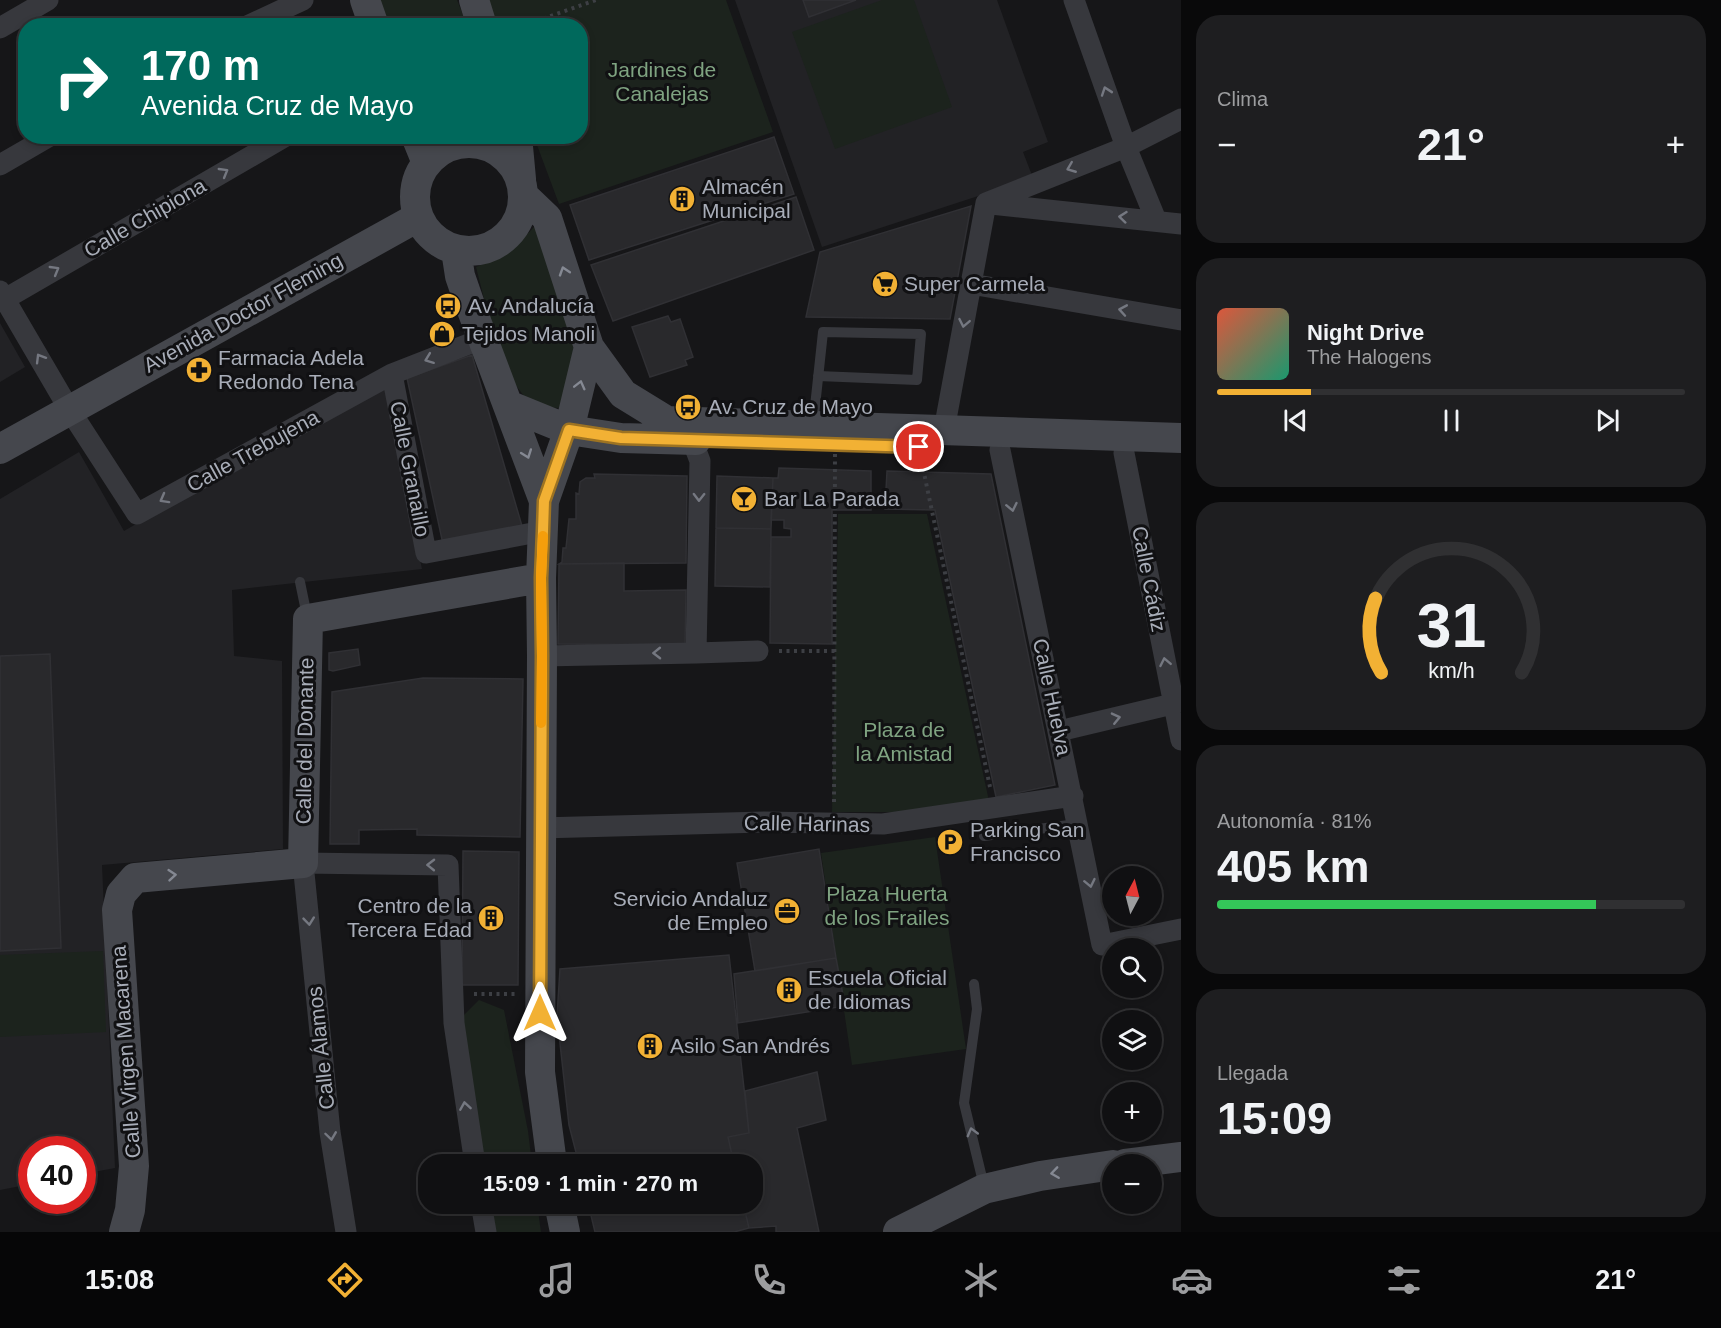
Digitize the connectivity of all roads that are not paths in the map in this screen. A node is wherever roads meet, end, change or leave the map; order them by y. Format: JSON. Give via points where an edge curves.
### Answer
{"nodes":[{"id":1,"x":48,"y":0,"type":"edge"},
{"id":2,"x":303,"y":0,"type":"edge"},
{"id":3,"x":365,"y":0,"type":"edge"},
{"id":4,"x":474,"y":0,"type":"edge"},
{"id":5,"x":1074,"y":0,"type":"edge"},
{"id":6,"x":264,"y":18,"type":"edge"},
{"id":7,"x":371,"y":18,"type":"edge"},
{"id":8,"x":480,"y":18,"type":"edge"},
{"id":9,"x":0,"y":28,"type":"edge"},
{"id":10,"x":1181,"y":119,"type":"edge"},
{"id":11,"x":36,"y":144,"type":"edge"},
{"id":12,"x":272,"y":144,"type":"edge"},
{"id":13,"x":518,"y":144,"type":"edge"},
{"id":14,"x":1126,"y":147,"type":"junction"},
{"id":15,"x":421,"y":150,"type":"edge"},
{"id":16,"x":0,"y":165,"type":"edge"},
{"id":17,"x":522,"y":188,"type":"junction"},
{"id":18,"x":986,"y":203,"type":"junction"},
{"id":19,"x":418,"y":217,"type":"junction"},
{"id":20,"x":1156,"y":220,"type":"junction"},
{"id":21,"x":1181,"y":224,"type":"edge"},
{"id":22,"x":456,"y":250,"type":"junction"},
{"id":23,"x":971,"y":284,"type":"junction"},
{"id":24,"x":2,"y":295,"type":"edge"},
{"id":25,"x":1181,"y":320,"type":"edge"},
{"id":26,"x":484,"y":338,"type":"junction"},
{"id":27,"x":589,"y":347,"type":"junction"},
{"id":28,"x":392,"y":374,"type":"junction"},
{"id":29,"x":818,"y":376,"type":"junction"},
{"id":30,"x":510,"y":406,"type":"junction"},
{"id":31,"x":69,"y":409,"type":"junction"},
{"id":32,"x":569,"y":430,"type":"junction"},
{"id":33,"x":944,"y":430,"type":"junction"},
{"id":34,"x":824,"y":435,"type":"junction"},
{"id":35,"x":1181,"y":438,"type":"edge"},
{"id":36,"x":692,"y":440,"type":"junction"},
{"id":37,"x":0,"y":449,"type":"edge"},
{"id":38,"x":1000,"y":450,"type":"junction"},
{"id":39,"x":1124,"y":453,"type":"junction"},
{"id":40,"x":1181,"y":455,"type":"edge"},
{"id":41,"x":544,"y":501,"type":"junction"},
{"id":42,"x":543,"y":531,"type":"junction"},
{"id":43,"x":541,"y":578,"type":"junction"},
{"id":44,"x":300,"y":582,"type":"dead end"},
{"id":45,"x":308,"y":619,"type":"junction"},
{"id":46,"x":758,"y":651,"type":"road end"},
{"id":47,"x":696,"y":653,"type":"junction"},
{"id":48,"x":542,"y":656,"type":"junction"},
{"id":49,"x":1177,"y":703,"type":"edge"},
{"id":50,"x":1059,"y":731,"type":"junction"},
{"id":51,"x":1181,"y":740,"type":"edge"},
{"id":52,"x":1072,"y":796,"type":"junction"},
{"id":53,"x":1077,"y":824,"type":"junction"},
{"id":54,"x":540,"y":828,"type":"junction"},
{"id":55,"x":984,"y":836,"type":"dead end"},
{"id":56,"x":303,"y":863,"type":"junction"},
{"id":57,"x":1181,"y":929,"type":"edge"},
{"id":58,"x":974,"y":984,"type":"dead end"},
{"id":59,"x":473,"y":1154,"type":"edge"},
{"id":60,"x":551,"y":1154,"type":"edge"},
{"id":61,"x":1181,"y":1157,"type":"edge"},
{"id":62,"x":1162,"y":1159,"type":"edge"},
{"id":63,"x":1102,"y":1168,"type":"edge"},
{"id":64,"x":984,"y":1190,"type":"junction"},
{"id":65,"x":483,"y":1214,"type":"edge"},
{"id":66,"x":561,"y":1214,"type":"edge"},
{"id":67,"x":127,"y":1221,"type":"edge"},
{"id":68,"x":346,"y":1232,"type":"edge"},
{"id":69,"x":486,"y":1232,"type":"edge"},
{"id":70,"x":565,"y":1232,"type":"edge"},
{"id":71,"x":898,"y":1232,"type":"edge"}],
"edges":[{"from":1,"to":9,"type":"street"},
{"from":2,"to":6,"type":"street"},
{"from":3,"to":7,"type":"street"},
{"from":4,"to":8,"type":"street"},
{"from":14,"to":5,"type":"street","one_way":true},
{"from":10,"to":14,"type":"street"},
{"from":11,"to":16,"type":"street"},
{"from":24,"to":12,"type":"street","name":"Calle Chipiona","one_way":true},
{"from":13,"to":17,"type":"street"},
{"from":14,"to":18,"type":"street","one_way":true},
{"from":14,"to":20,"type":"street"},
{"from":15,"to":17,"type":"street","via":[[441,151],[459,144],[478,144],[496,150],[511,162]]},
{"from":15,"to":19,"type":"street","via":[[414,198]]},
{"from":17,"to":22,"type":"street","via":[[522,210],[503,239],[485,249]]},
{"from":27,"to":17,"type":"street","one_way":true,"via":[[547,218]]},
{"from":20,"to":18,"type":"street","one_way":true},
{"from":18,"to":23,"type":"street"},
{"from":19,"to":22,"type":"street","via":[[440,244]]},
{"from":19,"to":31,"type":"street","name":"Avenida Doctor Fleming"},
{"from":20,"to":21,"type":"street"},
{"from":22,"to":26,"type":"street","via":[[460,276]]},
{"from":25,"to":23,"type":"street","one_way":true},
{"from":23,"to":33,"type":"street","one_way":true},
{"from":31,"to":24,"type":"street","one_way":true},
{"from":26,"to":28,"type":"street","name":"Calle Trebujena","one_way":true},
{"from":26,"to":30,"type":"street"},
{"from":32,"to":27,"type":"street","one_way":true},
{"from":27,"to":34,"type":"street","via":[[623,394],[667,421]]},
{"from":28,"to":31,"type":"street","name":"Calle Trebujena","one_way":true,"via":[[137,514]]},
{"from":28,"to":42,"type":"street","name":"Calle Granaillo","via":[[426,554]]},
{"from":29,"to":29,"type":"lane","via":[[823,332],[921,334],[917,380]]},
{"from":29,"to":34,"type":"lane"},
{"from":30,"to":32,"type":"street"},
{"from":30,"to":41,"type":"street","one_way":true},
{"from":31,"to":37,"type":"street","name":"Avenida Doctor Fleming"},
{"from":32,"to":36,"type":"street","via":[[621,438]]},
{"from":32,"to":41,"type":"street"},
{"from":33,"to":34,"type":"street"},
{"from":33,"to":35,"type":"street"},
{"from":34,"to":36,"type":"street"},
{"from":34,"to":38,"type":"street","via":[[919,447]]},
{"from":36,"to":47,"type":"street","one_way":true,"via":[[700,461]]},
{"from":38,"to":39,"type":"street"},
{"from":38,"to":50,"type":"street","name":"Calle Huelva","one_way":true},
{"from":39,"to":40,"type":"street"},
{"from":49,"to":39,"type":"street","name":"Calle Cádiz","one_way":true},
{"from":41,"to":42,"type":"street"},
{"from":42,"to":43,"type":"street"},
{"from":43,"to":45,"type":"street"},
{"from":43,"to":48,"type":"street"},
{"from":44,"to":45,"type":"lane"},
{"from":45,"to":56,"type":"street","name":"Calle del Donante"},
{"from":46,"to":47,"type":"street"},
{"from":47,"to":48,"type":"street","one_way":true},
{"from":48,"to":54,"type":"street"},
{"from":50,"to":49,"type":"street","one_way":true},
{"from":49,"to":51,"type":"street","name":"Calle Cádiz"},
{"from":50,"to":52,"type":"street","name":"Calle Huelva"},
{"from":52,"to":53,"type":"street","name":"Calle Huelva"},
{"from":52,"to":54,"type":"street","name":"Calle Harinas","via":[[883,824],[764,822]]},
{"from":53,"to":55,"type":"lane"},
{"from":53,"to":57,"type":"street","name":"Calle Huelva","one_way":true,"via":[[1102,945]]},
{"from":54,"to":60,"type":"street","via":[[540,1072]]},
{"from":59,"to":56,"type":"street","one_way":true,"via":[[454,1023],[448,865]]},
{"from":67,"to":56,"type":"street","name":"Calle Virgen Macarena","one_way":true,"via":[[134,1166],[117,910],[120,894],[135,878]]},
{"from":56,"to":68,"type":"street","name":"Calle Álamos","one_way":true,"via":[[330,1132]]},
{"from":64,"to":58,"type":"lane","one_way":true,"via":[[964,1103],[977,1009]]},
{"from":61,"to":62,"type":"street"},
{"from":63,"to":64,"type":"street","one_way":true,"via":[[1040,1176]]},
{"from":64,"to":71,"type":"street"},
{"from":65,"to":69,"type":"street"},
{"from":66,"to":70,"type":"street"}]}
